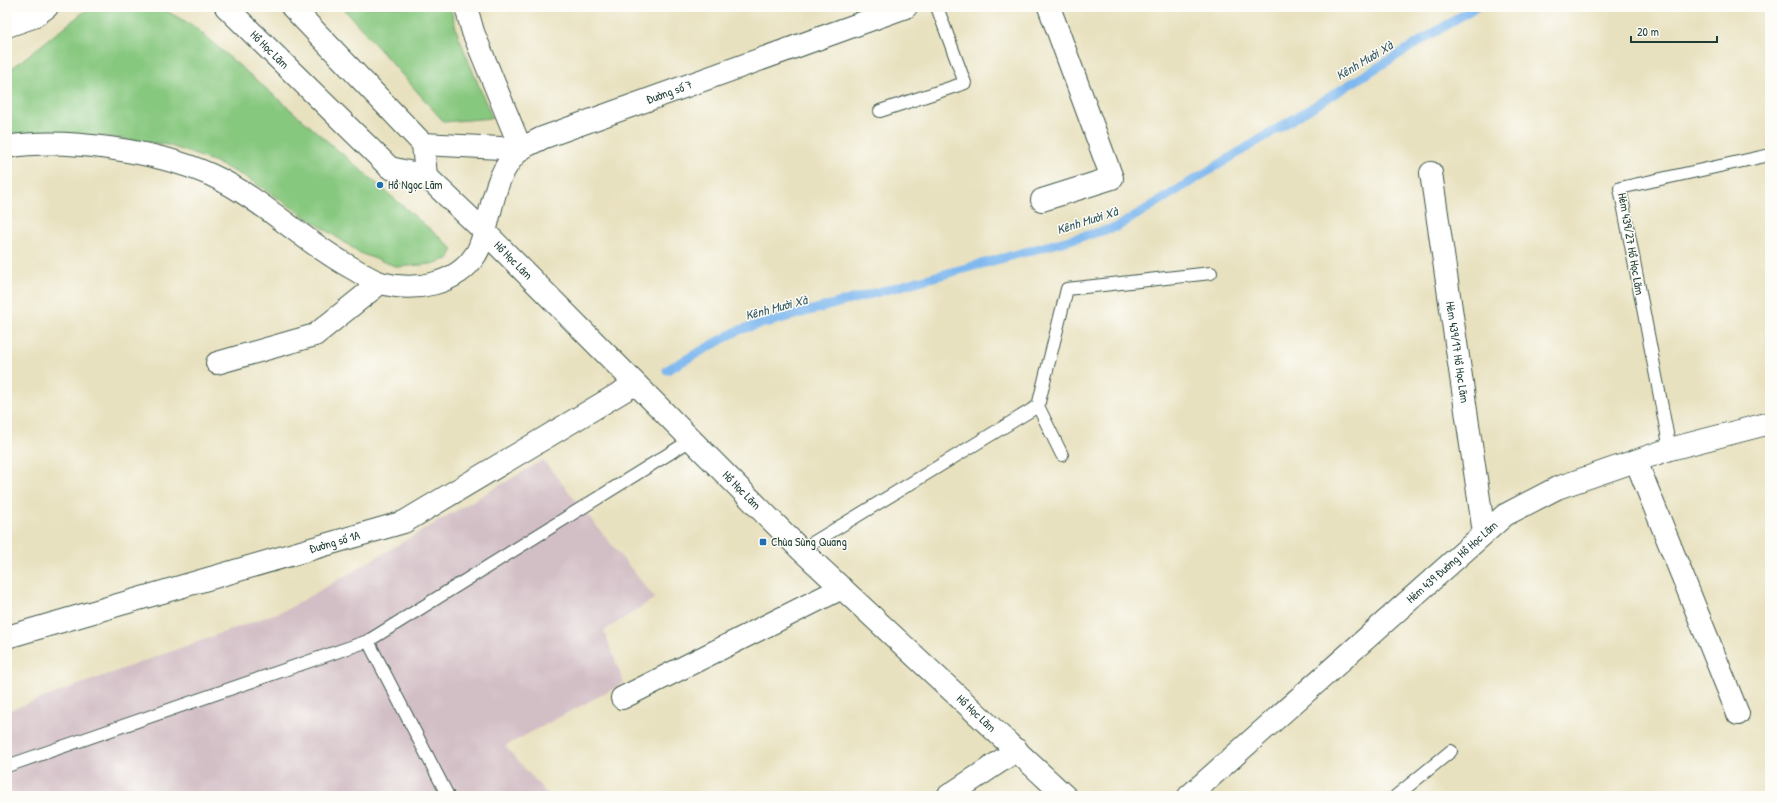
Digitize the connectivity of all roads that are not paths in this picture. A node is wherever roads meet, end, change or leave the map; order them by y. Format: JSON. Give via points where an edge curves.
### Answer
{"nodes":[{"id":1,"x":16,"y":7,"type":"edge"},
{"id":2,"x":47,"y":7,"type":"edge"},
{"id":3,"x":226,"y":7,"type":"edge"},
{"id":4,"x":292,"y":7,"type":"edge"},
{"id":5,"x":466,"y":7,"type":"edge"},
{"id":6,"x":906,"y":7,"type":"edge"},
{"id":7,"x":936,"y":7,"type":"edge"},
{"id":8,"x":1050,"y":7,"type":"edge"},
{"id":9,"x":7,"y":14,"type":"edge"},
{"id":10,"x":7,"y":26,"type":"edge"},
{"id":11,"x":880,"y":111,"type":"dead end"},
{"id":12,"x":423,"y":144,"type":"junction"},
{"id":13,"x":7,"y":148,"type":"edge"},
{"id":14,"x":521,"y":149,"type":"junction"},
{"id":15,"x":1770,"y":156,"type":"edge"},
{"id":16,"x":1431,"y":172,"type":"dead end"},
{"id":17,"x":426,"y":176,"type":"junction"},
{"id":18,"x":1042,"y":200,"type":"dead end"},
{"id":19,"x":485,"y":232,"type":"junction"},
{"id":20,"x":1211,"y":273,"type":"dead end"},
{"id":21,"x":380,"y":283,"type":"junction"},
{"id":22,"x":217,"y":363,"type":"dead end"},
{"id":23,"x":635,"y":384,"type":"junction"},
{"id":24,"x":1038,"y":406,"type":"junction"},
{"id":25,"x":1770,"y":423,"type":"edge"},
{"id":26,"x":691,"y":440,"type":"junction"},
{"id":27,"x":1670,"y":449,"type":"junction"},
{"id":28,"x":1062,"y":455,"type":"dead end"},
{"id":29,"x":1636,"y":461,"type":"junction"},
{"id":30,"x":1484,"y":533,"type":"junction"},
{"id":31,"x":801,"y":550,"type":"junction"},
{"id":32,"x":842,"y":588,"type":"junction"},
{"id":33,"x":7,"y":638,"type":"edge"},
{"id":34,"x":368,"y":640,"type":"junction"},
{"id":35,"x":622,"y":698,"type":"dead end"},
{"id":36,"x":1738,"y":714,"type":"dead end"},
{"id":37,"x":1017,"y":750,"type":"junction"},
{"id":38,"x":1451,"y":751,"type":"dead end"},
{"id":39,"x":7,"y":766,"type":"edge"},
{"id":40,"x":448,"y":796,"type":"edge"},
{"id":41,"x":948,"y":796,"type":"edge"},
{"id":42,"x":1065,"y":796,"type":"edge"},
{"id":43,"x":1189,"y":796,"type":"edge"},
{"id":44,"x":1396,"y":796,"type":"edge"}],
"edges":[{"from":1,"to":9,"type":"street"},
{"from":2,"to":10,"type":"street","via":[[34,17]]},
{"from":3,"to":17,"type":"street","name":"Hồ Học Lãm","via":[[390,168]]},
{"from":4,"to":12,"type":"street"},
{"from":5,"to":14,"type":"street","via":[[473,32]]},
{"from":6,"to":14,"type":"street","name":"Đường số 7","via":[[542,138]]},
{"from":7,"to":11,"type":"lane","via":[[965,83]]},
{"from":8,"to":18,"type":"street","via":[[1112,178]]},
{"from":12,"to":14,"type":"street"},
{"from":12,"to":17,"type":"street"},
{"from":13,"to":21,"type":"street","name":"Đường số 7","via":[[58,144],[95,146],[156,156],[210,175],[248,194],[332,257]]},
{"from":14,"to":19,"type":"street","name":"Đường số 7","via":[[504,168],[495,190]]},
{"from":15,"to":27,"type":"lane","name":"Hẻm 439/27 Hồ Học Lãm","via":[[1620,188]]},
{"from":16,"to":30,"type":"street","name":"Hẻm 439/17 Hồ Học Lãm"},
{"from":17,"to":19,"type":"street","name":"Hồ Học Lãm"},
{"from":19,"to":21,"type":"street","name":"Đường số 7","via":[[476,255],[458,274],[433,284],[405,287]]},
{"from":19,"to":23,"type":"street","name":"Hồ Học Lãm"},
{"from":20,"to":24,"type":"lane","via":[[1067,289]]},
{"from":21,"to":22,"type":"street","via":[[315,335]]},
{"from":23,"to":26,"type":"street","name":"Hồ Học Lãm"},
{"from":23,"to":33,"type":"street","name":"Đường số 1A","via":[[404,522]]},
{"from":24,"to":28,"type":"lane"},
{"from":24,"to":31,"type":"lane"},
{"from":25,"to":27,"type":"street","name":"Hẻm 439 Đường Hồ Học Lãm"},
{"from":26,"to":31,"type":"street","name":"Hồ Học Lãm"},
{"from":26,"to":34,"type":"lane"},
{"from":27,"to":29,"type":"street","name":"Hẻm 439 Đường Hồ Học Lãm"},
{"from":29,"to":30,"type":"street","name":"Hẻm 439 Đường Hồ Học Lãm","via":[[1557,488],[1505,515]]},
{"from":29,"to":36,"type":"street"},
{"from":30,"to":43,"type":"street","name":"Hẻm 439 Đường Hồ Học Lãm"},
{"from":31,"to":32,"type":"street","name":"Hồ Học Lãm"},
{"from":32,"to":35,"type":"street"},
{"from":32,"to":37,"type":"street","name":"Hồ Học Lãm"},
{"from":34,"to":39,"type":"lane"},
{"from":34,"to":40,"type":"lane"},
{"from":37,"to":41,"type":"street"},
{"from":37,"to":42,"type":"street","name":"Hồ Học Lãm"},
{"from":38,"to":44,"type":"lane"}]}
